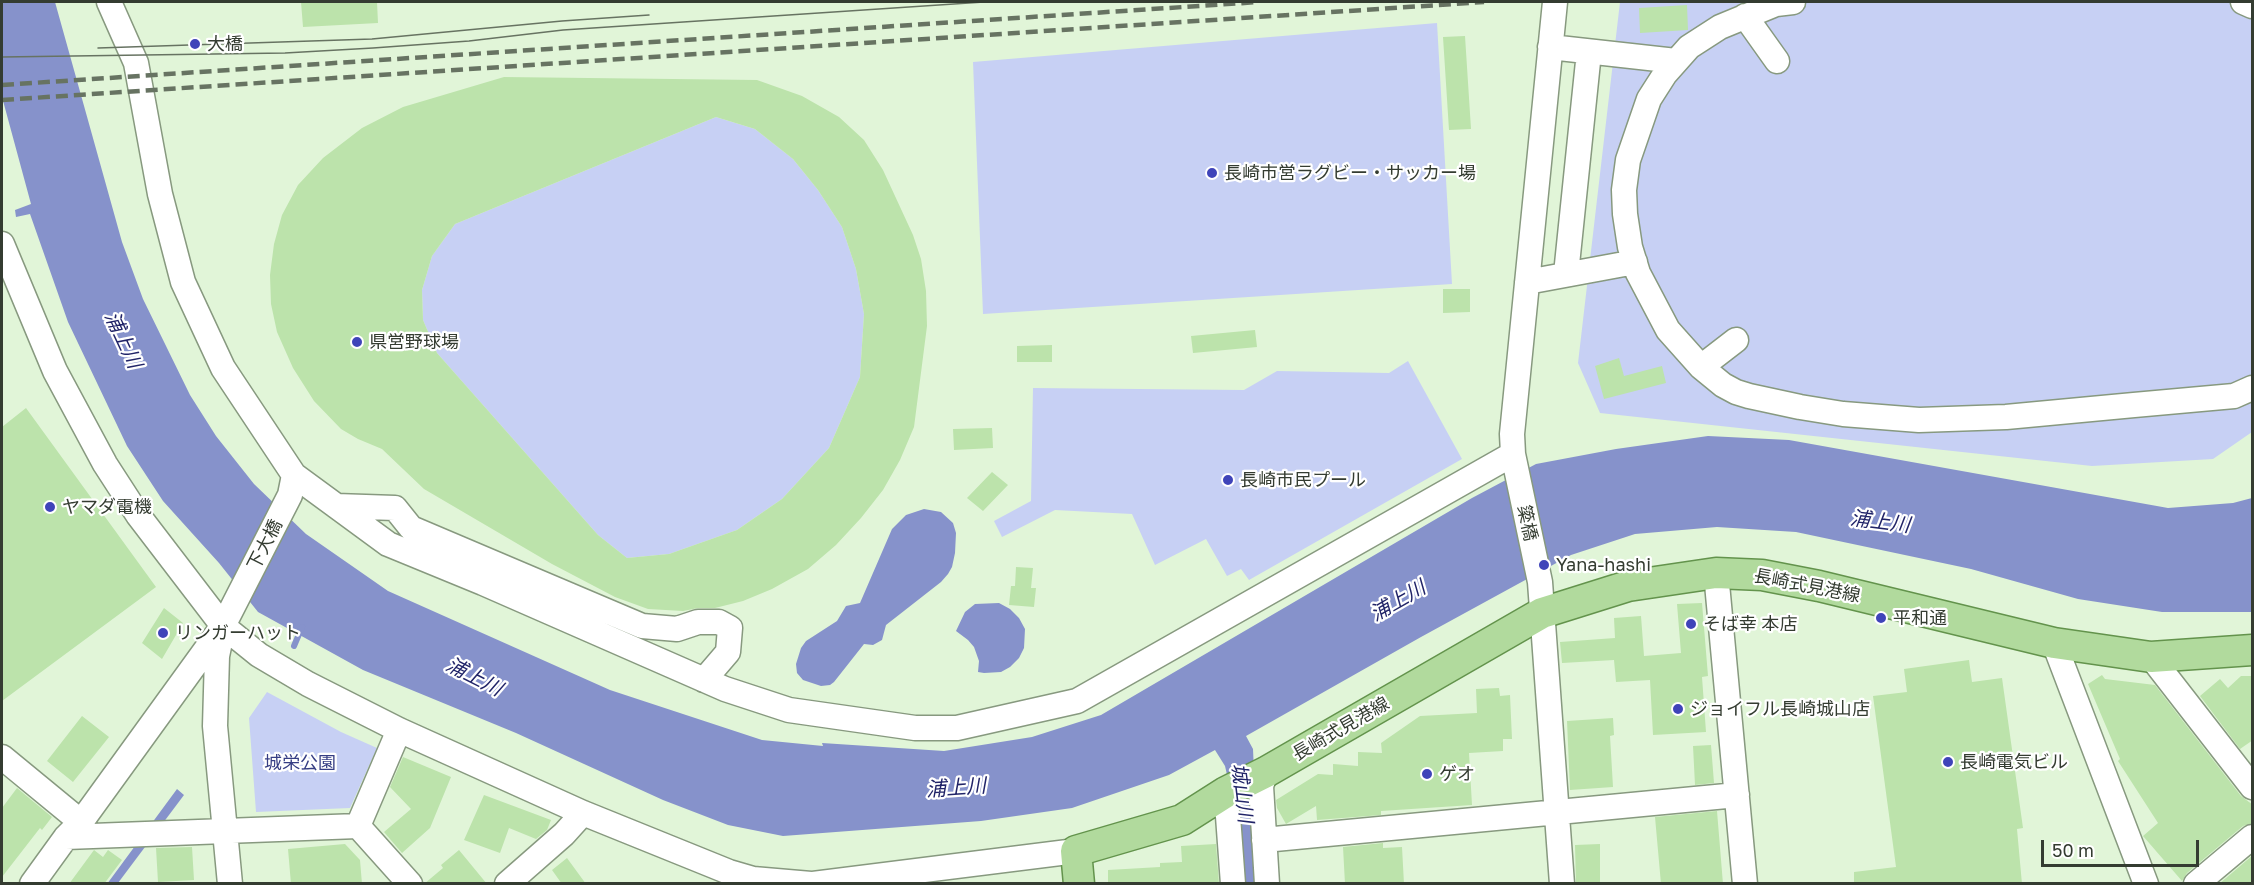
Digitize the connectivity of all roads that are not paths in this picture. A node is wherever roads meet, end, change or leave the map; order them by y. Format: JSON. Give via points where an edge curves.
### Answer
{"nodes":[{"id":1,"x":109,"y":2,"type":"edge"},
{"id":2,"x":1555,"y":2,"type":"edge"},
{"id":3,"x":1793,"y":2,"type":"edge"},
{"id":4,"x":2243,"y":2,"type":"edge"},
{"id":5,"x":2253,"y":6,"type":"edge"},
{"id":6,"x":1745,"y":16,"type":"junction"},
{"id":7,"x":1550,"y":47,"type":"junction"},
{"id":8,"x":1589,"y":52,"type":"junction"},
{"id":9,"x":1676,"y":61,"type":"junction"},
{"id":10,"x":1777,"y":61,"type":"dead end"},
{"id":11,"x":2,"y":244,"type":"edge"},
{"id":12,"x":1635,"y":262,"type":"junction"},
{"id":13,"x":1566,"y":274,"type":"junction"},
{"id":14,"x":1527,"y":282,"type":"junction"},
{"id":15,"x":1736,"y":340,"type":"dead end"},
{"id":16,"x":1701,"y":367,"type":"junction"},
{"id":17,"x":2253,"y":388,"type":"edge"},
{"id":18,"x":1514,"y":458,"type":"junction"},
{"id":19,"x":292,"y":485,"type":"junction"},
{"id":20,"x":336,"y":506,"type":"junction"},
{"id":21,"x":1716,"y":573,"type":"junction"},
{"id":22,"x":1542,"y":613,"type":"junction"},
{"id":23,"x":223,"y":626,"type":"junction"},
{"id":24,"x":2054,"y":643,"type":"junction"},
{"id":25,"x":2253,"y":650,"type":"edge"},
{"id":26,"x":2151,"y":657,"type":"junction"},
{"id":27,"x":704,"y":680,"type":"junction"},
{"id":28,"x":399,"y":730,"type":"junction"},
{"id":29,"x":2,"y":757,"type":"edge"},
{"id":30,"x":1263,"y":773,"type":"junction"},
{"id":31,"x":2253,"y":787,"type":"edge"},
{"id":32,"x":1224,"y":794,"type":"junction"},
{"id":33,"x":1737,"y":795,"type":"junction"},
{"id":34,"x":1556,"y":812,"type":"junction"},
{"id":35,"x":583,"y":813,"type":"junction"},
{"id":36,"x":358,"y":826,"type":"junction"},
{"id":37,"x":74,"y":830,"type":"junction"},
{"id":38,"x":226,"y":831,"type":"junction"},
{"id":39,"x":2253,"y":837,"type":"edge"},
{"id":40,"x":1264,"y":840,"type":"junction"},
{"id":41,"x":1076,"y":851,"type":"junction"},
{"id":42,"x":722,"y":878,"type":"edge"},
{"id":43,"x":32,"y":884,"type":"edge"},
{"id":44,"x":230,"y":884,"type":"edge"},
{"id":45,"x":410,"y":884,"type":"edge"},
{"id":46,"x":507,"y":884,"type":"edge"},
{"id":47,"x":812,"y":884,"type":"edge"},
{"id":48,"x":1079,"y":884,"type":"edge"},
{"id":49,"x":1233,"y":884,"type":"edge"},
{"id":50,"x":1267,"y":884,"type":"edge"},
{"id":51,"x":1562,"y":884,"type":"edge"},
{"id":52,"x":1745,"y":884,"type":"edge"},
{"id":53,"x":2146,"y":884,"type":"edge"},
{"id":54,"x":2196,"y":884,"type":"edge"}],
"edges":[{"from":1,"to":19,"type":"street","via":[[136,63],[160,194],[183,282],[223,368]]},
{"from":2,"to":7,"type":"street","name":"簗橋"},
{"from":3,"to":6,"type":"street"},
{"from":4,"to":5,"type":"street"},
{"from":6,"to":9,"type":"street","via":[[1689,47]]},
{"from":6,"to":10,"type":"street"},
{"from":7,"to":8,"type":"street"},
{"from":7,"to":14,"type":"street","name":"簗橋"},
{"from":8,"to":9,"type":"street"},
{"from":8,"to":13,"type":"street"},
{"from":9,"to":12,"type":"street","via":[[1649,99],[1628,160],[1625,214]]},
{"from":11,"to":23,"type":"street","via":[[55,371],[87,434],[138,515]]},
{"from":12,"to":13,"type":"street"},
{"from":12,"to":16,"type":"street","via":[[1668,330]]},
{"from":13,"to":14,"type":"street"},
{"from":14,"to":18,"type":"street","name":"簗橋","via":[[1512,434]]},
{"from":15,"to":16,"type":"street"},
{"from":16,"to":17,"type":"street","via":[[1723,385],[1749,396],[1843,414],[1919,420],[2006,417],[2234,396]]},
{"from":18,"to":22,"type":"street","name":"簗橋","via":[[1540,582]]},
{"from":18,"to":27,"type":"street","via":[[1077,701],[957,728],[915,728],[789,710]]},
{"from":19,"to":20,"type":"street"},
{"from":19,"to":23,"type":"street","name":"下大橋"},
{"from":20,"to":27,"type":"street","via":[[388,544]]},
{"from":20,"to":27,"type":"street","via":[[394,508],[411,528],[642,626],[677,629],[698,622],[719,622],[730,628],[728,652]]},
{"from":21,"to":22,"type":"main road","name":"長崎式見港線","via":[[1628,586]]},
{"from":21,"to":24,"type":"main road","name":"長崎式見港線","via":[[1762,575],[1819,586]]},
{"from":21,"to":33,"type":"street"},
{"from":22,"to":30,"type":"main road","name":"長崎式見港線"},
{"from":22,"to":34,"type":"street","name":"簗橋"},
{"from":23,"to":28,"type":"street","via":[[259,655],[308,684]]},
{"from":23,"to":37,"type":"street"},
{"from":23,"to":38,"type":"street","via":[[217,656],[215,726]]},
{"from":24,"to":26,"type":"main road","name":"長崎式見港線"},
{"from":24,"to":53,"type":"street"},
{"from":25,"to":26,"type":"main road","name":"長崎式見港線"},
{"from":26,"to":31,"type":"street"},
{"from":28,"to":35,"type":"street"},
{"from":28,"to":36,"type":"street"},
{"from":29,"to":37,"type":"street"},
{"from":30,"to":32,"type":"main road","name":"長崎式見港線"},
{"from":30,"to":40,"type":"street"},
{"from":32,"to":41,"type":"main road","via":[[1182,820]]},
{"from":32,"to":49,"type":"street"},
{"from":33,"to":34,"type":"street"},
{"from":33,"to":52,"type":"street"},
{"from":34,"to":40,"type":"street"},
{"from":34,"to":51,"type":"street","name":"簗橋"},
{"from":35,"to":42,"type":"street"},
{"from":35,"to":46,"type":"street"},
{"from":36,"to":38,"type":"street"},
{"from":36,"to":45,"type":"street"},
{"from":37,"to":38,"type":"street"},
{"from":37,"to":43,"type":"street"},
{"from":38,"to":44,"type":"street"},
{"from":39,"to":54,"type":"street"},
{"from":40,"to":50,"type":"street"},
{"from":41,"to":47,"type":"street"},
{"from":41,"to":48,"type":"main road"},
{"from":42,"to":47,"type":"street"}]}
